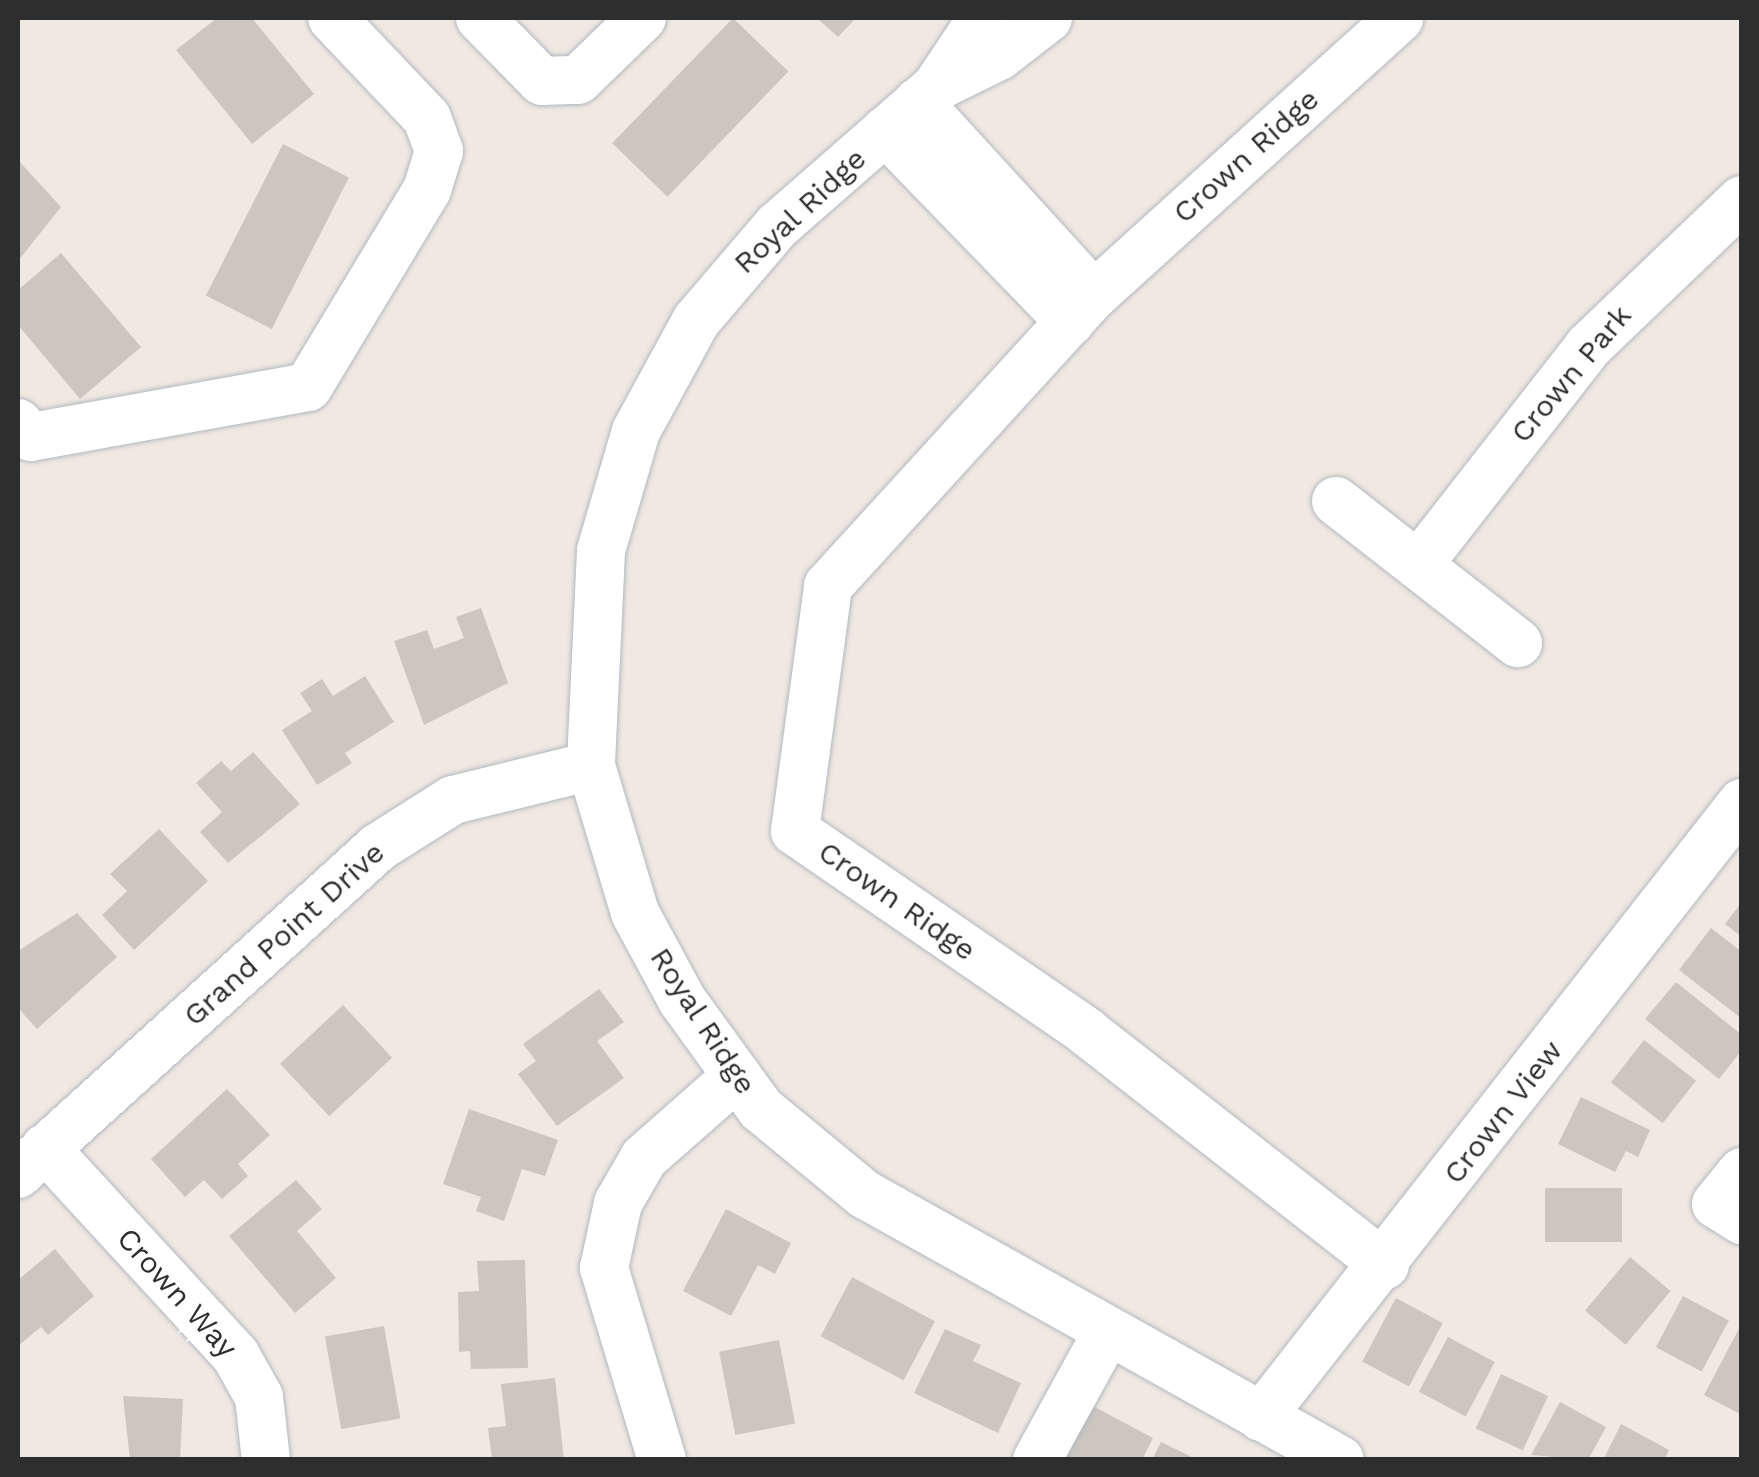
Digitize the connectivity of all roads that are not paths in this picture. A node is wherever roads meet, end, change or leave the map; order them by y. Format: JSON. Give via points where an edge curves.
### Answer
{"nodes":[{"id":1,"x":480,"y":18,"type":"edge"},
{"id":2,"x":642,"y":18,"type":"edge"},
{"id":3,"x":982,"y":18,"type":"edge"},
{"id":4,"x":1048,"y":18,"type":"edge"},
{"id":5,"x":1399,"y":18,"type":"edge"},
{"id":6,"x":359,"y":27,"type":"edge"},
{"id":7,"x":913,"y":107,"type":"junction"},
{"id":8,"x":1742,"y":200,"type":"edge"},
{"id":9,"x":1082,"y":309,"type":"junction"},
{"id":10,"x":18,"y":423,"type":"edge"},
{"id":11,"x":1336,"y":501,"type":"dead end"},
{"id":12,"x":1418,"y":565,"type":"junction"},
{"id":13,"x":1518,"y":644,"type":"dead end"},
{"id":14,"x":590,"y":766,"type":"junction"},
{"id":15,"x":1742,"y":803,"type":"edge"},
{"id":16,"x":737,"y":1076,"type":"junction"},
{"id":17,"x":32,"y":1161,"type":"edge"},
{"id":18,"x":1385,"y":1265,"type":"junction"},
{"id":19,"x":1108,"y":1331,"type":"junction"},
{"id":20,"x":1262,"y":1418,"type":"junction"},
{"id":21,"x":266,"y":1460,"type":"edge"},
{"id":22,"x":662,"y":1460,"type":"edge"},
{"id":23,"x":1037,"y":1460,"type":"edge"},
{"id":24,"x":1340,"y":1460,"type":"edge"}],
"edges":[{"from":1,"to":2,"type":"street","via":[[542,81],[578,80]]},
{"from":3,"to":7,"type":"street","name":"Royal Ridge"},
{"from":4,"to":7,"type":"street","name":"Royal Ridge","via":[[1000,56]]},
{"from":5,"to":9,"type":"street","name":"Crown Ridge"},
{"from":6,"to":10,"type":"street","via":[[427,118],[439,151],[427,190],[308,387],[31,438]]},
{"from":7,"to":9,"type":"street"},
{"from":7,"to":14,"type":"street","name":"Royal Ridge","via":[[734,271],[636,431],[601,551]]},
{"from":8,"to":12,"type":"street","name":"Crown Park","via":[[1589,346]]},
{"from":9,"to":18,"type":"street","name":"Crown Ridge","via":[[828,586],[795,831],[1086,1031]]},
{"from":11,"to":12,"type":"street"},
{"from":12,"to":13,"type":"street"},
{"from":14,"to":16,"type":"street","name":"Royal Ridge","via":[[636,913]]},
{"from":14,"to":17,"type":"street","name":"Grand Point Drive","via":[[482,790],[425,814]]},
{"from":15,"to":18,"type":"street","name":"Crown View"},
{"from":16,"to":19,"type":"street","name":"Royal Ridge","via":[[761,1109],[864,1194]]},
{"from":16,"to":22,"type":"street","via":[[644,1158],[618,1203],[608,1252],[605,1286]]},
{"from":17,"to":21,"type":"street","name":"Crown Way","via":[[236,1356],[259,1397]]},
{"from":18,"to":20,"type":"street","name":"Crown View"},
{"from":19,"to":20,"type":"street","name":"Royal Ridge"},
{"from":19,"to":23,"type":"street"},
{"from":20,"to":24,"type":"street","name":"Royal Ridge"}]}
